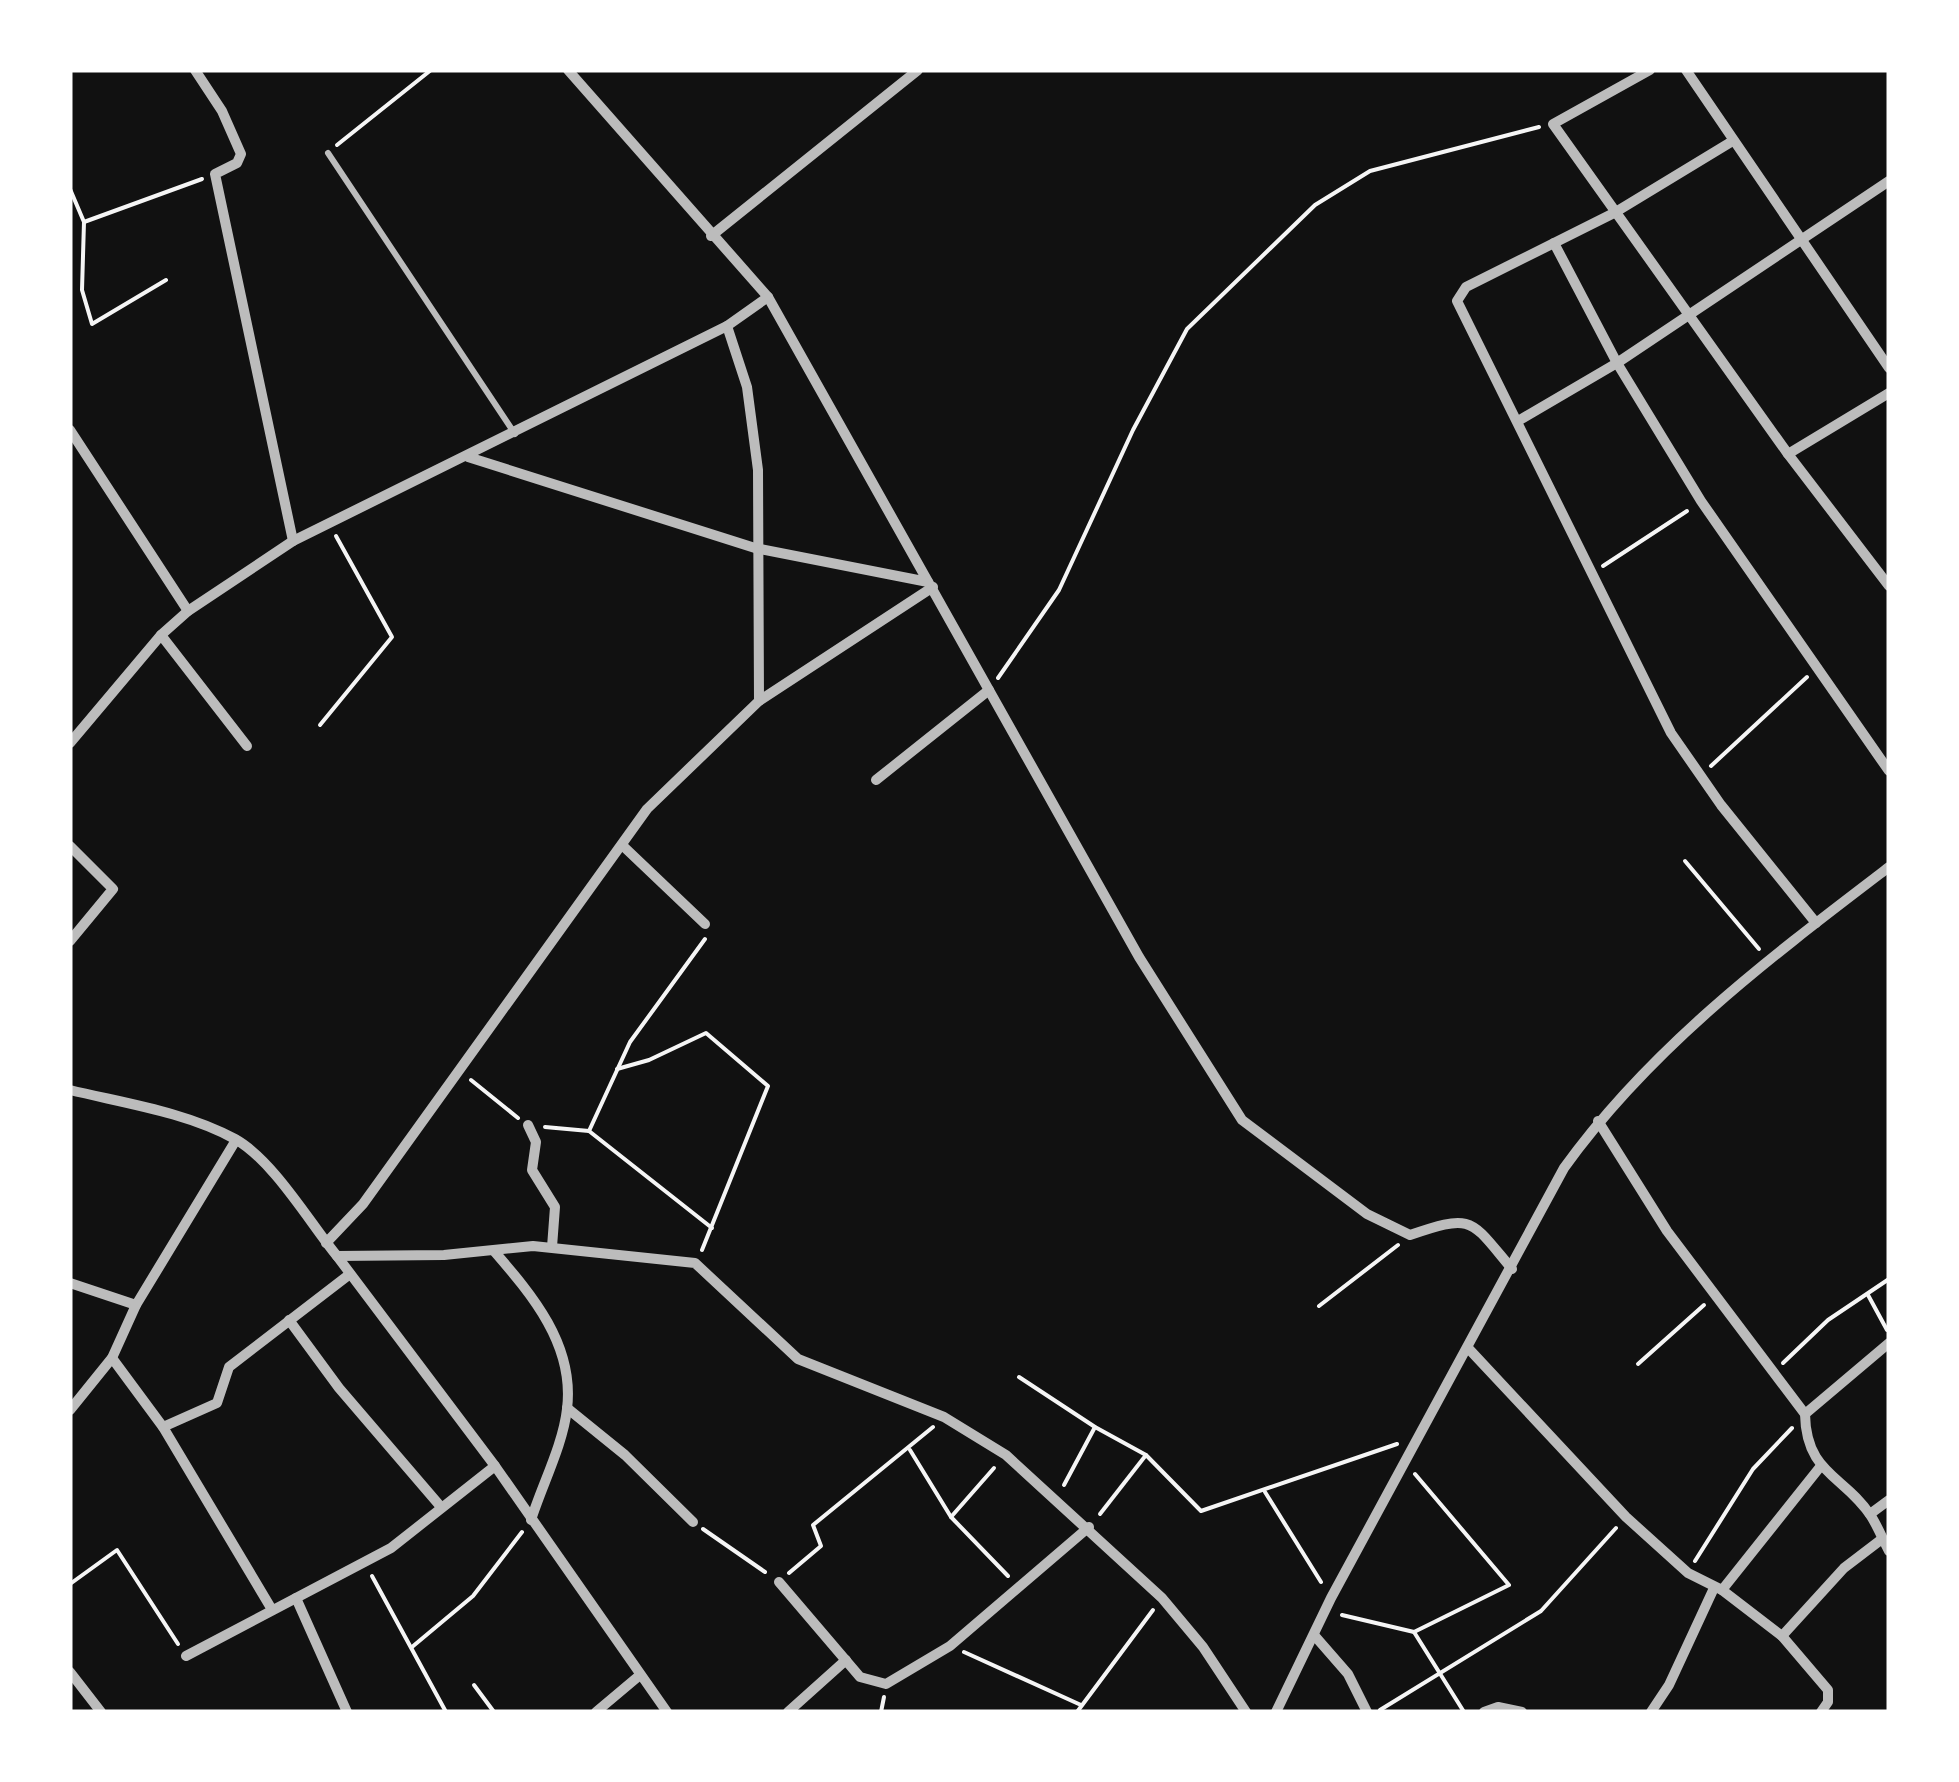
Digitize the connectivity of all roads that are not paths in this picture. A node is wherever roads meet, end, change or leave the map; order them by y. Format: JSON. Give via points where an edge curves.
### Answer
{"nodes":[{"id":1,"x":195,"y":70,"type":"edge"},
{"id":2,"x":568,"y":70,"type":"edge"},
{"id":3,"x":918,"y":70,"type":"edge"},
{"id":4,"x":1650,"y":70,"type":"edge"},
{"id":5,"x":1686,"y":70,"type":"edge"},
{"id":6,"x":1731,"y":142,"type":"junction"},
{"id":7,"x":328,"y":153,"type":"road end"},
{"id":8,"x":1889,"y":181,"type":"edge"},
{"id":9,"x":1614,"y":213,"type":"junction"},
{"id":10,"x":711,"y":236,"type":"junction"},
{"id":11,"x":1800,"y":240,"type":"junction"},
{"id":12,"x":1554,"y":243,"type":"junction"},
{"id":13,"x":768,"y":298,"type":"junction"},
{"id":14,"x":1690,"y":315,"type":"junction"},
{"id":15,"x":727,"y":326,"type":"junction"},
{"id":16,"x":1617,"y":363,"type":"junction"},
{"id":17,"x":1889,"y":368,"type":"edge"},
{"id":18,"x":1889,"y":393,"type":"edge"},
{"id":19,"x":1518,"y":422,"type":"junction"},
{"id":20,"x":70,"y":430,"type":"edge"},
{"id":21,"x":515,"y":434,"type":"junction"},
{"id":22,"x":1788,"y":454,"type":"junction"},
{"id":23,"x":468,"y":457,"type":"junction"},
{"id":24,"x":293,"y":541,"type":"junction"},
{"id":25,"x":755,"y":548,"type":"junction"},
{"id":26,"x":930,"y":585,"type":"junction"},
{"id":27,"x":1889,"y":586,"type":"edge"},
{"id":28,"x":188,"y":611,"type":"junction"},
{"id":29,"x":161,"y":635,"type":"junction"},
{"id":30,"x":989,"y":690,"type":"junction"},
{"id":31,"x":758,"y":701,"type":"junction"},
{"id":32,"x":70,"y":744,"type":"edge"},
{"id":33,"x":247,"y":746,"type":"dead end"},
{"id":34,"x":1889,"y":771,"type":"edge"},
{"id":35,"x":876,"y":780,"type":"dead end"},
{"id":36,"x":622,"y":845,"type":"junction"},
{"id":37,"x":70,"y":846,"type":"edge"},
{"id":38,"x":1889,"y":868,"type":"edge"},
{"id":39,"x":1816,"y":923,"type":"junction"},
{"id":40,"x":705,"y":924,"type":"road end"},
{"id":41,"x":70,"y":941,"type":"edge"},
{"id":42,"x":70,"y":1090,"type":"edge"},
{"id":43,"x":1598,"y":1120,"type":"junction"},
{"id":44,"x":528,"y":1125,"type":"dead end"},
{"id":45,"x":236,"y":1140,"type":"junction"},
{"id":46,"x":326,"y":1243,"type":"junction"},
{"id":47,"x":552,"y":1246,"type":"junction"},
{"id":48,"x":494,"y":1251,"type":"junction"},
{"id":49,"x":338,"y":1256,"type":"junction"},
{"id":50,"x":1512,"y":1268,"type":"junction"},
{"id":51,"x":350,"y":1274,"type":"junction"},
{"id":52,"x":70,"y":1284,"type":"edge"},
{"id":53,"x":136,"y":1305,"type":"junction"},
{"id":54,"x":288,"y":1320,"type":"junction"},
{"id":55,"x":1889,"y":1344,"type":"edge"},
{"id":56,"x":1468,"y":1348,"type":"junction"},
{"id":57,"x":112,"y":1358,"type":"junction"},
{"id":58,"x":568,"y":1408,"type":"junction"},
{"id":59,"x":70,"y":1410,"type":"edge"},
{"id":60,"x":1806,"y":1414,"type":"junction"},
{"id":61,"x":163,"y":1428,"type":"junction"},
{"id":62,"x":495,"y":1466,"type":"junction"},
{"id":63,"x":1820,"y":1467,"type":"junction"},
{"id":64,"x":1889,"y":1500,"type":"edge"},
{"id":65,"x":441,"y":1507,"type":"junction"},
{"id":66,"x":1870,"y":1514,"type":"junction"},
{"id":67,"x":531,"y":1520,"type":"junction"},
{"id":68,"x":693,"y":1522,"type":"road end"},
{"id":69,"x":1089,"y":1527,"type":"junction"},
{"id":70,"x":1882,"y":1538,"type":"junction"},
{"id":71,"x":1889,"y":1552,"type":"edge"},
{"id":72,"x":779,"y":1582,"type":"road end"},
{"id":73,"x":1718,"y":1589,"type":"junction"},
{"id":74,"x":296,"y":1598,"type":"junction"},
{"id":75,"x":271,"y":1608,"type":"junction"},
{"id":76,"x":1314,"y":1634,"type":"junction"},
{"id":77,"x":1782,"y":1636,"type":"junction"},
{"id":78,"x":186,"y":1656,"type":"road end"},
{"id":79,"x":846,"y":1660,"type":"junction"},
{"id":80,"x":70,"y":1672,"type":"edge"},
{"id":81,"x":640,"y":1675,"type":"junction"},
{"id":82,"x":101,"y":1712,"type":"edge"},
{"id":83,"x":347,"y":1712,"type":"edge"},
{"id":84,"x":596,"y":1712,"type":"edge"},
{"id":85,"x":667,"y":1712,"type":"edge"},
{"id":86,"x":788,"y":1712,"type":"edge"},
{"id":87,"x":1246,"y":1712,"type":"edge"},
{"id":88,"x":1276,"y":1712,"type":"edge"},
{"id":89,"x":1367,"y":1712,"type":"edge"},
{"id":90,"x":1484,"y":1712,"type":"edge"},
{"id":91,"x":1522,"y":1712,"type":"edge"},
{"id":92,"x":1651,"y":1712,"type":"edge"},
{"id":93,"x":1821,"y":1712,"type":"edge"}],
"edges":[{"from":1,"to":24,"type":"street","via":[[242,154],[215,174]]},
{"from":2,"to":10,"type":"street"},
{"from":3,"to":10,"type":"street"},
{"from":4,"to":9,"type":"street","via":[[1553,124]]},
{"from":5,"to":6,"type":"street"},
{"from":6,"to":9,"type":"street"},
{"from":6,"to":11,"type":"street"},
{"from":7,"to":21,"type":"lane"},
{"from":8,"to":11,"type":"street"},
{"from":9,"to":12,"type":"street"},
{"from":9,"to":14,"type":"street"},
{"from":10,"to":13,"type":"street"},
{"from":11,"to":14,"type":"street"},
{"from":11,"to":17,"type":"street"},
{"from":12,"to":16,"type":"street"},
{"from":12,"to":19,"type":"street","via":[[1460,291],[1456,301]]},
{"from":13,"to":15,"type":"street"},
{"from":13,"to":26,"type":"street"},
{"from":14,"to":16,"type":"street"},
{"from":14,"to":22,"type":"street"},
{"from":15,"to":21,"type":"street"},
{"from":15,"to":25,"type":"street","via":[[752,410]]},
{"from":16,"to":19,"type":"street"},
{"from":16,"to":34,"type":"street","via":[[1701,501]]},
{"from":18,"to":22,"type":"street"},
{"from":19,"to":39,"type":"street","via":[[1671,733]]},
{"from":20,"to":28,"type":"street"},
{"from":21,"to":23,"type":"street"},
{"from":22,"to":27,"type":"street"},
{"from":23,"to":24,"type":"street"},
{"from":23,"to":25,"type":"street"},
{"from":24,"to":28,"type":"street"},
{"from":25,"to":26,"type":"street"},
{"from":25,"to":31,"type":"street"},
{"from":26,"to":30,"type":"street"},
{"from":26,"to":31,"type":"street"},
{"from":28,"to":29,"type":"street"},
{"from":29,"to":32,"type":"street"},
{"from":29,"to":33,"type":"street"},
{"from":30,"to":35,"type":"street"},
{"from":30,"to":50,"type":"street","via":[[1138,957],[1242,1120],[1367,1214],[1410,1236],[1455,1219],[1465,1222]]},
{"from":31,"to":36,"type":"street","via":[[647,809]]},
{"from":36,"to":40,"type":"street"},
{"from":36,"to":46,"type":"street","via":[[362,1204]]},
{"from":37,"to":41,"type":"street","via":[[113,889]]},
{"from":38,"to":39,"type":"street"},
{"from":39,"to":43,"type":"street","via":[[1678,1039]]},
{"from":42,"to":45,"type":"street"},
{"from":43,"to":50,"type":"street","via":[[1564,1168]]},
{"from":43,"to":60,"type":"street","via":[[1667,1231]]},
{"from":44,"to":47,"type":"street","via":[[536,1142],[532,1170],[556,1208]]},
{"from":45,"to":46,"type":"street"},
{"from":45,"to":53,"type":"street"},
{"from":46,"to":49,"type":"street"},
{"from":47,"to":48,"type":"street"},
{"from":47,"to":69,"type":"street","via":[[695,1264],[798,1359],[944,1417],[1006,1455]]},
{"from":48,"to":49,"type":"street"},
{"from":48,"to":58,"type":"street","via":[[546,1318],[560,1349]]},
{"from":49,"to":51,"type":"street"},
{"from":50,"to":56,"type":"street"},
{"from":51,"to":54,"type":"street"},
{"from":51,"to":62,"type":"street"},
{"from":52,"to":53,"type":"street"},
{"from":53,"to":57,"type":"street"},
{"from":54,"to":61,"type":"street","via":[[229,1367],[217,1402]]},
{"from":54,"to":65,"type":"street"},
{"from":55,"to":60,"type":"street"},
{"from":56,"to":73,"type":"street","via":[[1626,1517],[1688,1573]]},
{"from":56,"to":76,"type":"street"},
{"from":57,"to":59,"type":"street"},
{"from":57,"to":61,"type":"street"},
{"from":58,"to":67,"type":"street"},
{"from":58,"to":68,"type":"street"},
{"from":60,"to":63,"type":"street"},
{"from":61,"to":75,"type":"street"},
{"from":62,"to":65,"type":"street"},
{"from":62,"to":67,"type":"street"},
{"from":63,"to":66,"type":"street"},
{"from":63,"to":73,"type":"street"},
{"from":64,"to":66,"type":"street"},
{"from":65,"to":74,"type":"street","via":[[364,1564]]},
{"from":66,"to":70,"type":"street"},
{"from":67,"to":81,"type":"street"},
{"from":69,"to":79,"type":"street","via":[[950,1646],[886,1684],[860,1676]]},
{"from":69,"to":87,"type":"street","via":[[1203,1646]]},
{"from":70,"to":71,"type":"street"},
{"from":70,"to":77,"type":"street","via":[[1844,1568]]},
{"from":72,"to":79,"type":"street"},
{"from":73,"to":77,"type":"street"},
{"from":73,"to":92,"type":"street"},
{"from":74,"to":75,"type":"street"},
{"from":74,"to":83,"type":"street"},
{"from":75,"to":78,"type":"street"},
{"from":76,"to":88,"type":"street"},
{"from":76,"to":89,"type":"street","via":[[1348,1674]]},
{"from":77,"to":93,"type":"street","via":[[1828,1690]]},
{"from":79,"to":86,"type":"street"},
{"from":80,"to":82,"type":"street"},
{"from":81,"to":84,"type":"street"},
{"from":81,"to":85,"type":"street"},
{"from":90,"to":91,"type":"street"}]}
